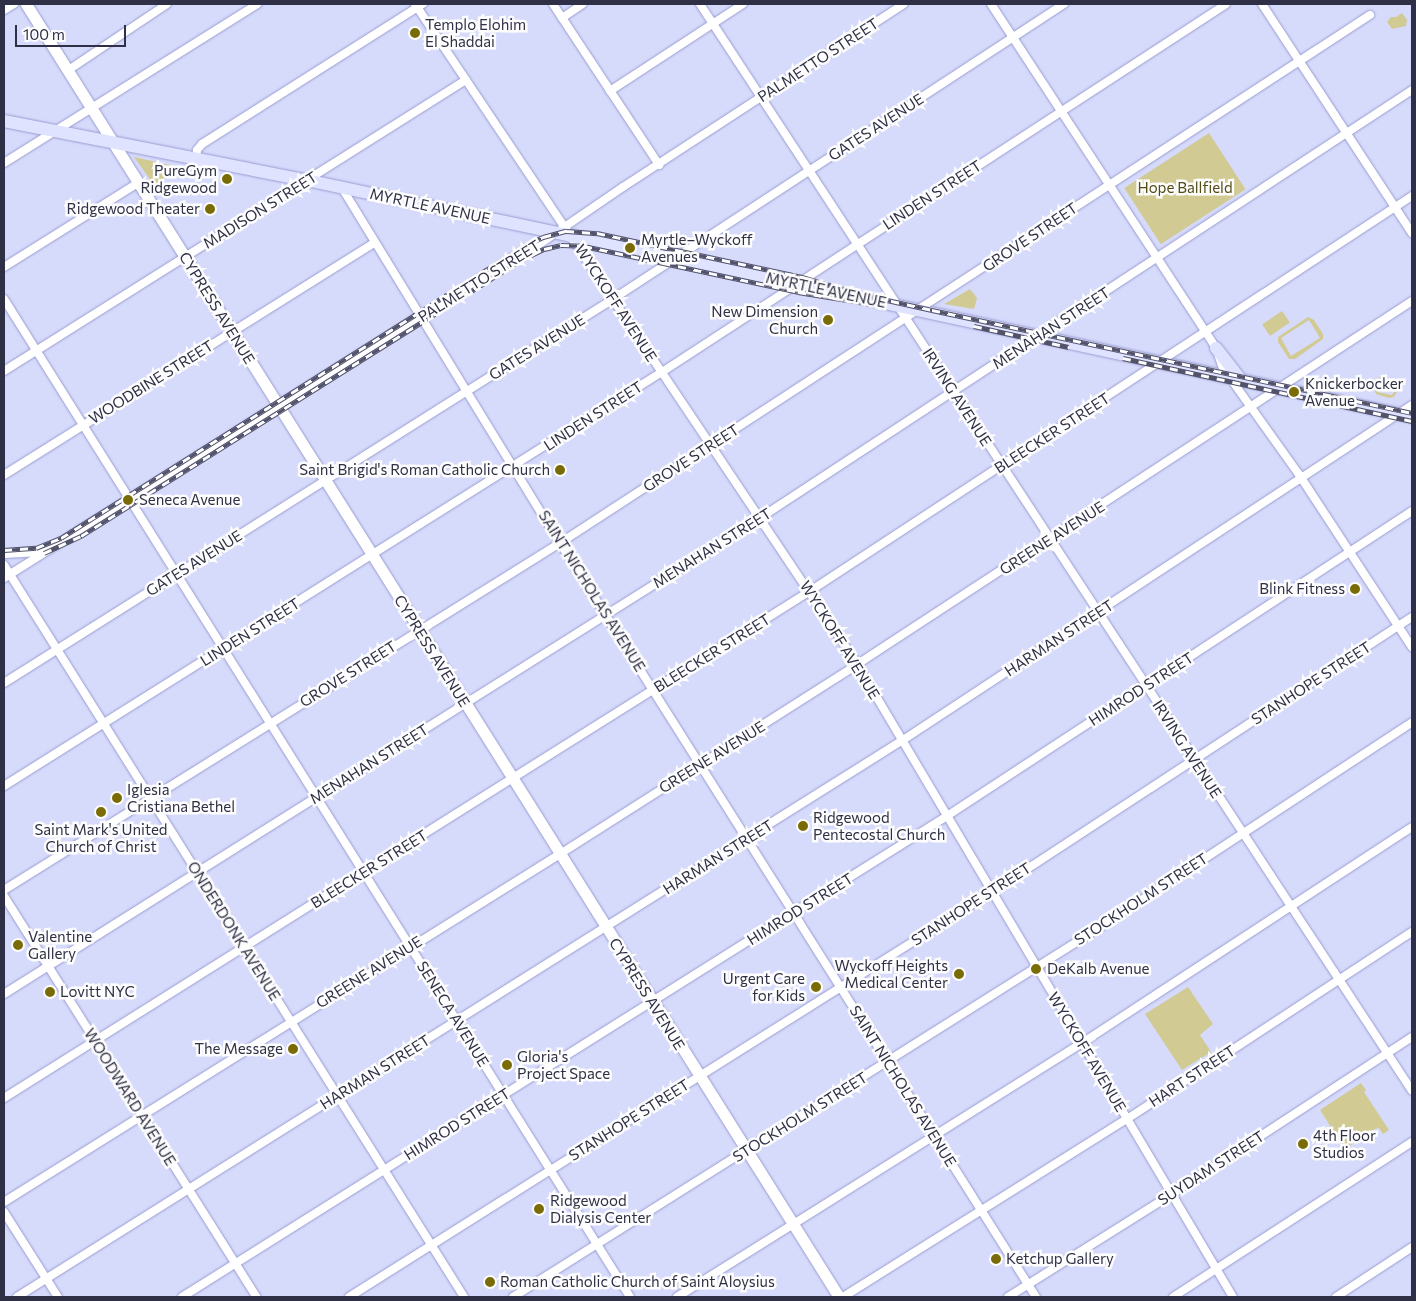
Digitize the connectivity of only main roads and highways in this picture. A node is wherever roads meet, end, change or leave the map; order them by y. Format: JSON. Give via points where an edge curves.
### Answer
{"nodes":[{"id":1,"x":26,"y":4,"type":"edge"},
{"id":2,"x":4,"y":121,"type":"edge"},
{"id":3,"x":113,"y":143,"type":"junction"},
{"id":4,"x":1216,"y":348,"type":"road end"},
{"id":5,"x":1235,"y":378,"type":"junction"},
{"id":6,"x":1412,"y":417,"type":"edge"},
{"id":7,"x":839,"y":1297,"type":"edge"}],
"edges":[{"from":1,"to":3,"type":"main road","name":"CYPRESS AVENUE"},
{"from":2,"to":3,"type":"main road","name":"MYRTLE AVENUE"},
{"from":3,"to":5,"type":"main road","name":"MYRTLE AVENUE","via":[[564,232]]},
{"from":3,"to":7,"type":"main road","name":"CYPRESS AVENUE"},
{"from":4,"to":5,"type":"main road"},
{"from":5,"to":6,"type":"main road","name":"MYRTLE AVENUE"}]}
